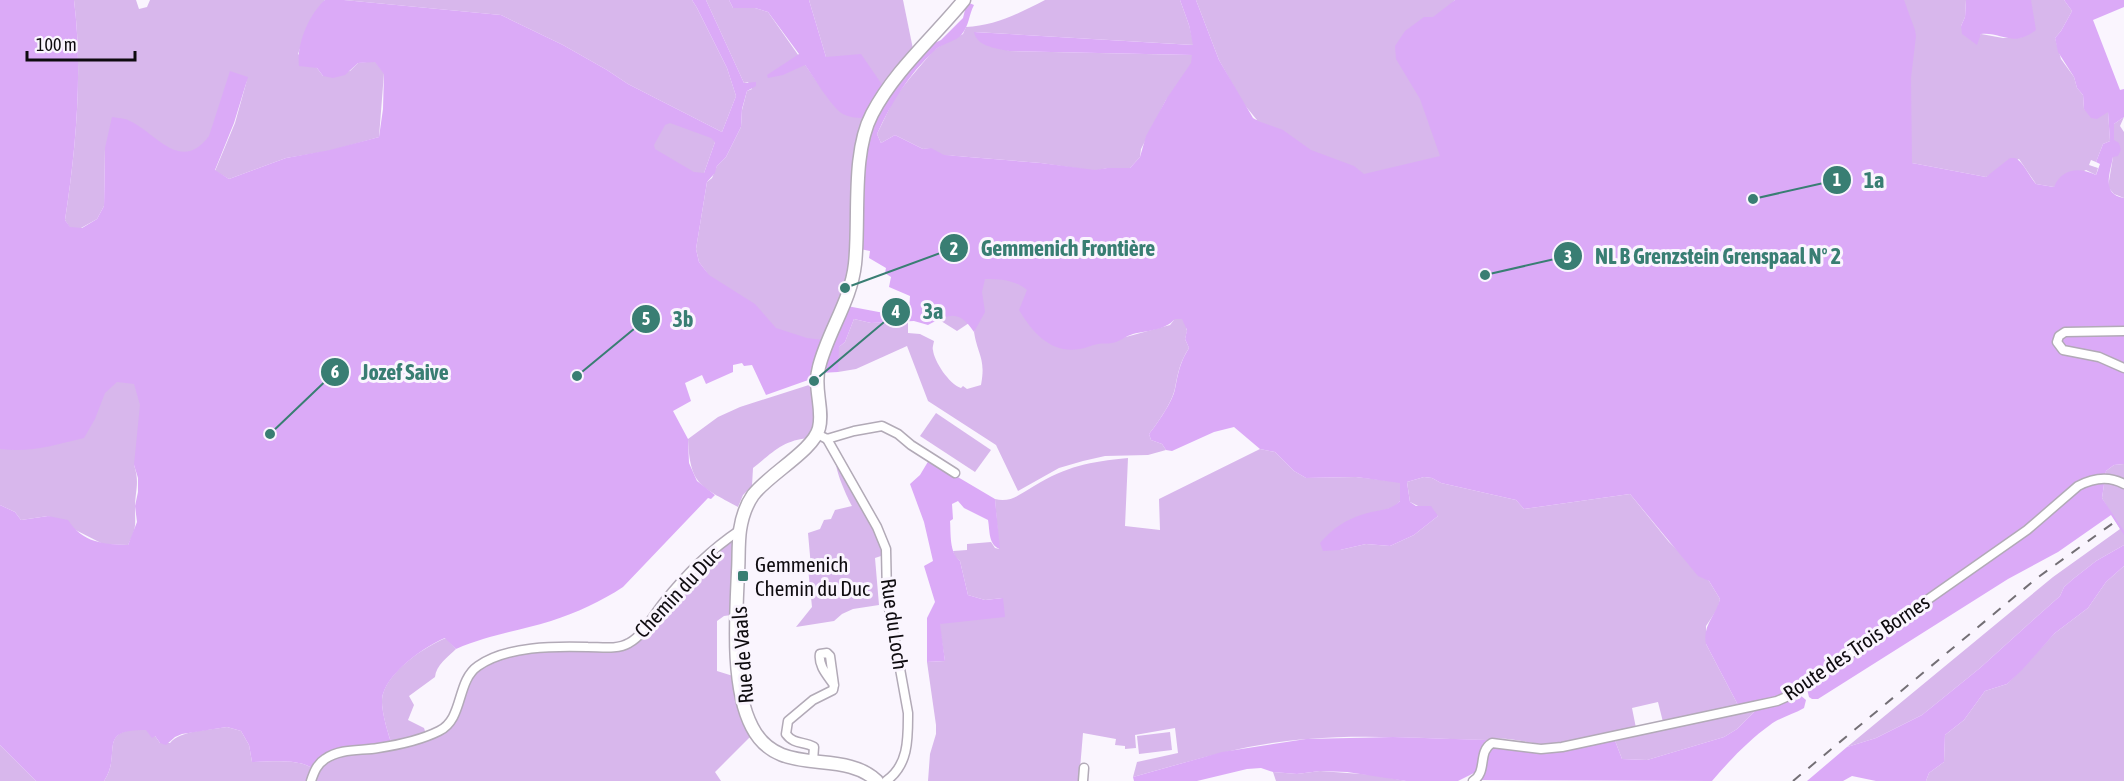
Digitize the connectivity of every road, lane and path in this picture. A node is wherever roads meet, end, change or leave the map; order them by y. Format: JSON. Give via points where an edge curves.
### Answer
{"nodes":[{"id":1,"x":964,"y":0,"type":"edge"},
{"id":2,"x":2124,"y":331,"type":"edge"},
{"id":3,"x":2124,"y":368,"type":"edge"},
{"id":4,"x":822,"y":436,"type":"junction"},
{"id":5,"x":955,"y":473,"type":"dead end"},
{"id":6,"x":2124,"y":484,"type":"edge"},
{"id":7,"x":740,"y":530,"type":"junction"},
{"id":8,"x":834,"y":685,"type":"dead end"},
{"id":9,"x":813,"y":762,"type":"junction"},
{"id":10,"x":1084,"y":768,"type":"dead end"},
{"id":11,"x":310,"y":781,"type":"edge"},
{"id":12,"x":877,"y":781,"type":"edge"},
{"id":13,"x":886,"y":781,"type":"edge"},
{"id":14,"x":1083,"y":781,"type":"edge"},
{"id":15,"x":1473,"y":781,"type":"edge"}],
"edges":[{"from":1,"to":4,"type":"main road","via":[[898,73],[870,116],[859,173],[854,272],[819,367],[816,386]]},
{"from":2,"to":3,"type":"street","via":[[2065,332],[2057,342],[2063,350],[2099,357]]},
{"from":4,"to":5,"type":"street","via":[[882,426]]},
{"from":4,"to":7,"type":"main road","name":"Rue de Vaals","via":[[753,495],[744,510]]},
{"from":4,"to":13,"type":"street","name":"Rue du Loch","via":[[878,526],[886,549],[887,597],[908,730],[904,761]]},
{"from":6,"to":15,"type":"street","name":"Route des Trois Bornes","via":[[2109,478],[2078,486],[2027,530],[1793,694],[1562,747],[1541,749],[1492,743],[1484,750],[1481,773]]},
{"from":7,"to":9,"type":"main road","name":"Rue de Vaals","via":[[737,652],[746,714],[756,734],[770,748],[788,758]]},
{"from":7,"to":11,"type":"street","name":"Chemin du Duc","via":[[701,560],[627,644],[547,647],[488,660],[468,677],[454,715],[444,728],[396,745],[331,755],[319,764]]},
{"from":8,"to":9,"type":"street","via":[[831,692],[813,700],[788,721],[786,734],[796,743],[813,747]]},
{"from":9,"to":12,"type":"main road","name":"Rue de Vaals","via":[[858,769]]},
{"from":10,"to":14,"type":"street"}]}
